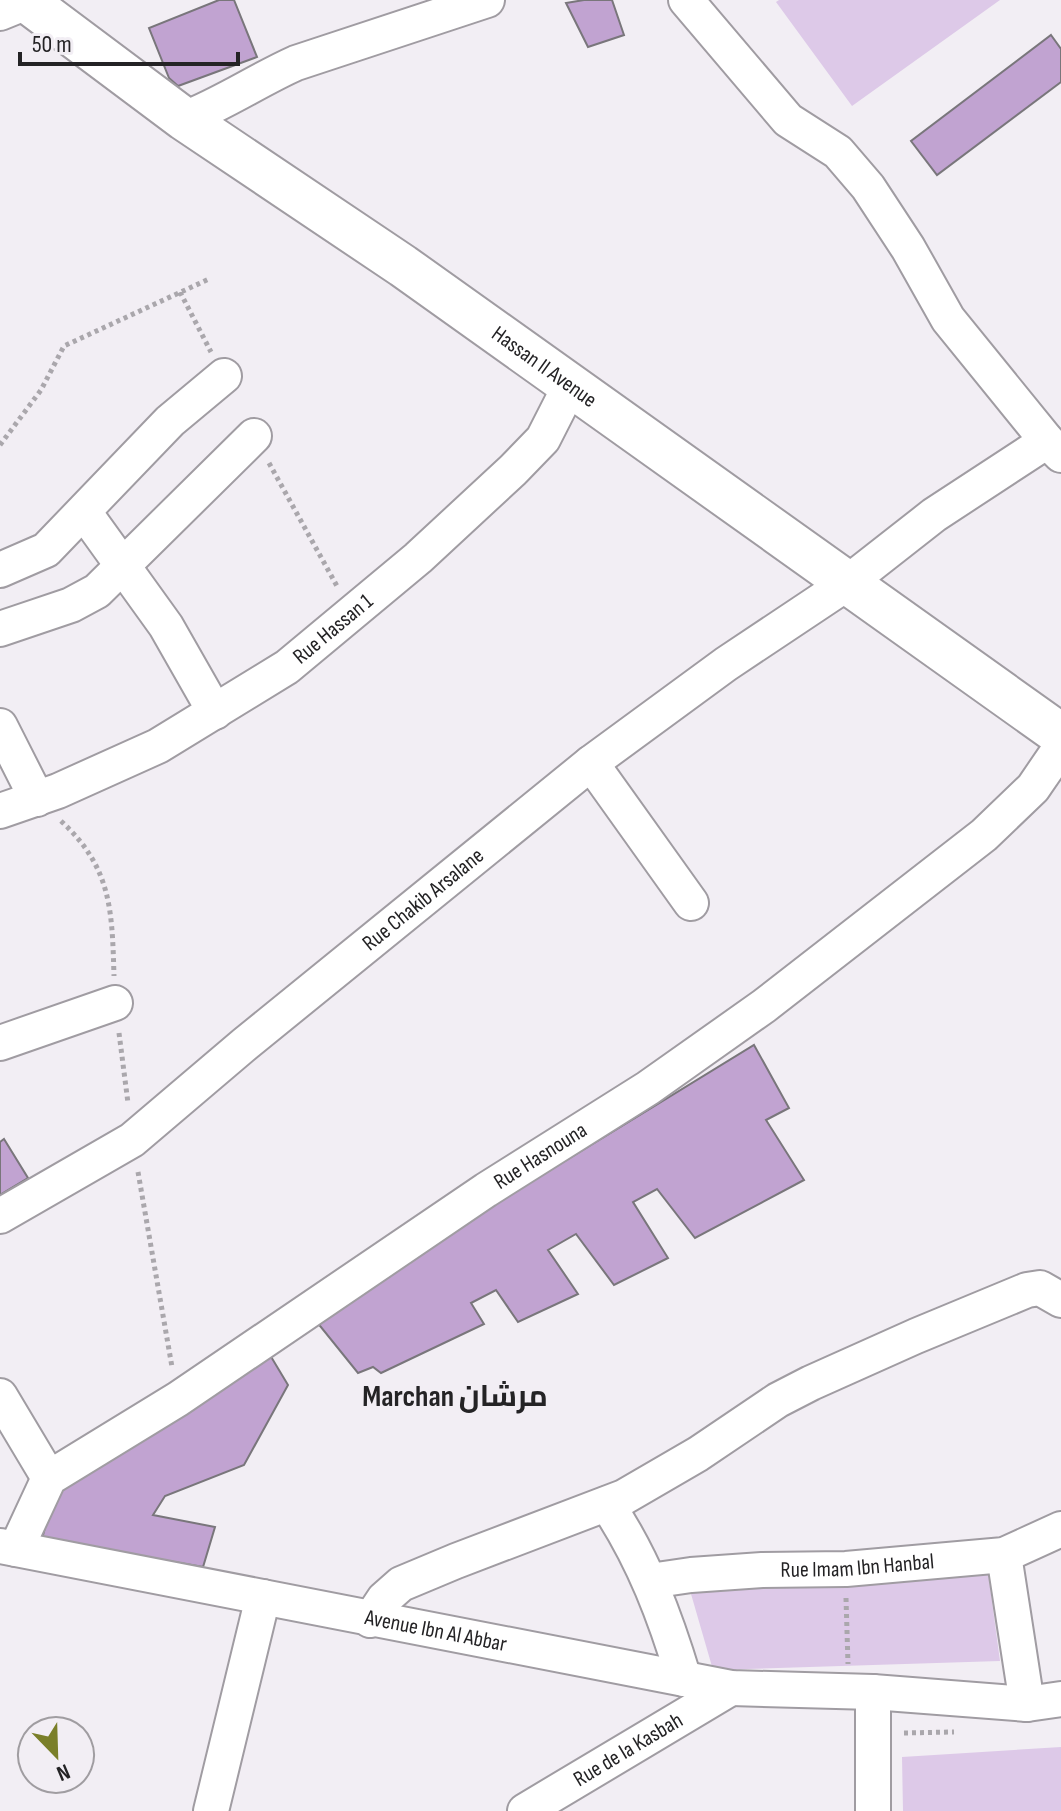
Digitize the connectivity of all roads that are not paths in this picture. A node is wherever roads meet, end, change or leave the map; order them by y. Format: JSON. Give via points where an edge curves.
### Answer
{"nodes":[{"id":1,"x":487,"y":0,"type":"edge"},
{"id":2,"x":686,"y":0,"type":"edge"},
{"id":3,"x":21,"y":4,"type":"edge"},
{"id":4,"x":184,"y":119,"type":"junction"},
{"id":5,"x":224,"y":376,"type":"dead end"},
{"id":6,"x":571,"y":384,"type":"junction"},
{"id":7,"x":254,"y":436,"type":"dead end"},
{"id":8,"x":1054,"y":448,"type":"edge"},
{"id":9,"x":84,"y":512,"type":"junction"},
{"id":10,"x":123,"y":566,"type":"junction"},
{"id":11,"x":0,"y":570,"type":"edge"},
{"id":12,"x":846,"y":584,"type":"junction"},
{"id":13,"x":0,"y":629,"type":"edge"},
{"id":14,"x":215,"y":712,"type":"junction"},
{"id":15,"x":0,"y":726,"type":"edge"},
{"id":16,"x":1061,"y":735,"type":"edge"},
{"id":17,"x":1061,"y":747,"type":"edge"},
{"id":18,"x":591,"y":763,"type":"junction"},
{"id":19,"x":37,"y":799,"type":"junction"},
{"id":20,"x":0,"y":811,"type":"edge"},
{"id":21,"x":691,"y":903,"type":"dead end"},
{"id":22,"x":115,"y":1003,"type":"road end"},
{"id":23,"x":0,"y":1043,"type":"edge"},
{"id":24,"x":0,"y":1216,"type":"edge"},
{"id":25,"x":1061,"y":1300,"type":"edge"},
{"id":26,"x":0,"y":1396,"type":"edge"},
{"id":27,"x":49,"y":1478,"type":"junction"},
{"id":28,"x":607,"y":1504,"type":"junction"},
{"id":29,"x":1061,"y":1529,"type":"edge"},
{"id":30,"x":8,"y":1547,"type":"edge"},
{"id":31,"x":1004,"y":1555,"type":"junction"},
{"id":32,"x":650,"y":1581,"type":"junction"},
{"id":33,"x":263,"y":1597,"type":"junction"},
{"id":34,"x":370,"y":1620,"type":"junction"},
{"id":35,"x":684,"y":1679,"type":"junction"},
{"id":36,"x":731,"y":1688,"type":"junction"},
{"id":37,"x":873,"y":1692,"type":"junction"},
{"id":38,"x":1061,"y":1699,"type":"edge"},
{"id":39,"x":1027,"y":1704,"type":"junction"},
{"id":40,"x":211,"y":1811,"type":"edge"},
{"id":41,"x":525,"y":1811,"type":"edge"},
{"id":42,"x":873,"y":1811,"type":"edge"}],
"edges":[{"from":1,"to":4,"type":"street","via":[[296,63]]},
{"from":2,"to":8,"type":"street","via":[[788,120],[838,152],[868,187],[948,319]]},
{"from":3,"to":4,"type":"street","name":"Hassan II Avenue"},
{"from":4,"to":6,"type":"street","name":"Hassan II Avenue"},
{"from":5,"to":9,"type":"street","via":[[170,421]]},
{"from":6,"to":12,"type":"street","name":"Hassan II Avenue"},
{"from":6,"to":14,"type":"street","name":"Rue Hassan 1","via":[[543,439],[418,558],[287,667]]},
{"from":7,"to":10,"type":"street"},
{"from":8,"to":12,"type":"street","name":"Rue Chakib Arsalane","via":[[934,515]]},
{"from":9,"to":10,"type":"street"},
{"from":9,"to":11,"type":"street","via":[[38,555]]},
{"from":10,"to":13,"type":"street","via":[[90,596]]},
{"from":10,"to":14,"type":"street","via":[[166,626]]},
{"from":12,"to":16,"type":"street","name":"Hassan II Avenue"},
{"from":12,"to":18,"type":"street","name":"Rue Chakib Arsalane"},
{"from":14,"to":19,"type":"street","name":"Rue Hassan 1","via":[[145,752]]},
{"from":15,"to":19,"type":"street"},
{"from":17,"to":27,"type":"street","name":"Rue Hasnouna","via":[[1033,788],[984,835],[764,1006],[178,1399]]},
{"from":18,"to":21,"type":"street"},
{"from":18,"to":24,"type":"street","name":"Rue Chakib Arsalane","via":[[132,1140]]},
{"from":19,"to":20,"type":"street","name":"Rue Hassan 1"},
{"from":22,"to":23,"type":"street"},
{"from":25,"to":28,"type":"street","via":[[1040,1288],[1027,1290],[811,1383],[650,1484]]},
{"from":26,"to":27,"type":"street"},
{"from":27,"to":30,"type":"street"},
{"from":28,"to":32,"type":"street"},
{"from":28,"to":34,"type":"street","via":[[401,1584]]},
{"from":29,"to":31,"type":"street","name":"Rue Imam Ibn Hanbal"},
{"from":30,"to":33,"type":"street","name":"Avenue Ibn Al Abbar"},
{"from":31,"to":32,"type":"street","name":"Rue Imam Ibn Hanbal"},
{"from":31,"to":39,"type":"street"},
{"from":32,"to":35,"type":"street"},
{"from":33,"to":34,"type":"street","name":"Avenue Ibn Al Abbar"},
{"from":33,"to":40,"type":"street"},
{"from":34,"to":35,"type":"street","name":"Avenue Ibn Al Abbar"},
{"from":35,"to":36,"type":"street","name":"Avenue Ibn Al Abbar"},
{"from":36,"to":37,"type":"street","name":"Avenue Ibn Al Abbar"},
{"from":36,"to":41,"type":"street","name":"Rue de la Kasbah"},
{"from":37,"to":39,"type":"street","name":"Avenue Ibn Al Abbar"},
{"from":37,"to":42,"type":"street"},
{"from":38,"to":39,"type":"street","name":"Avenue Ibn Al Abbar"}]}
